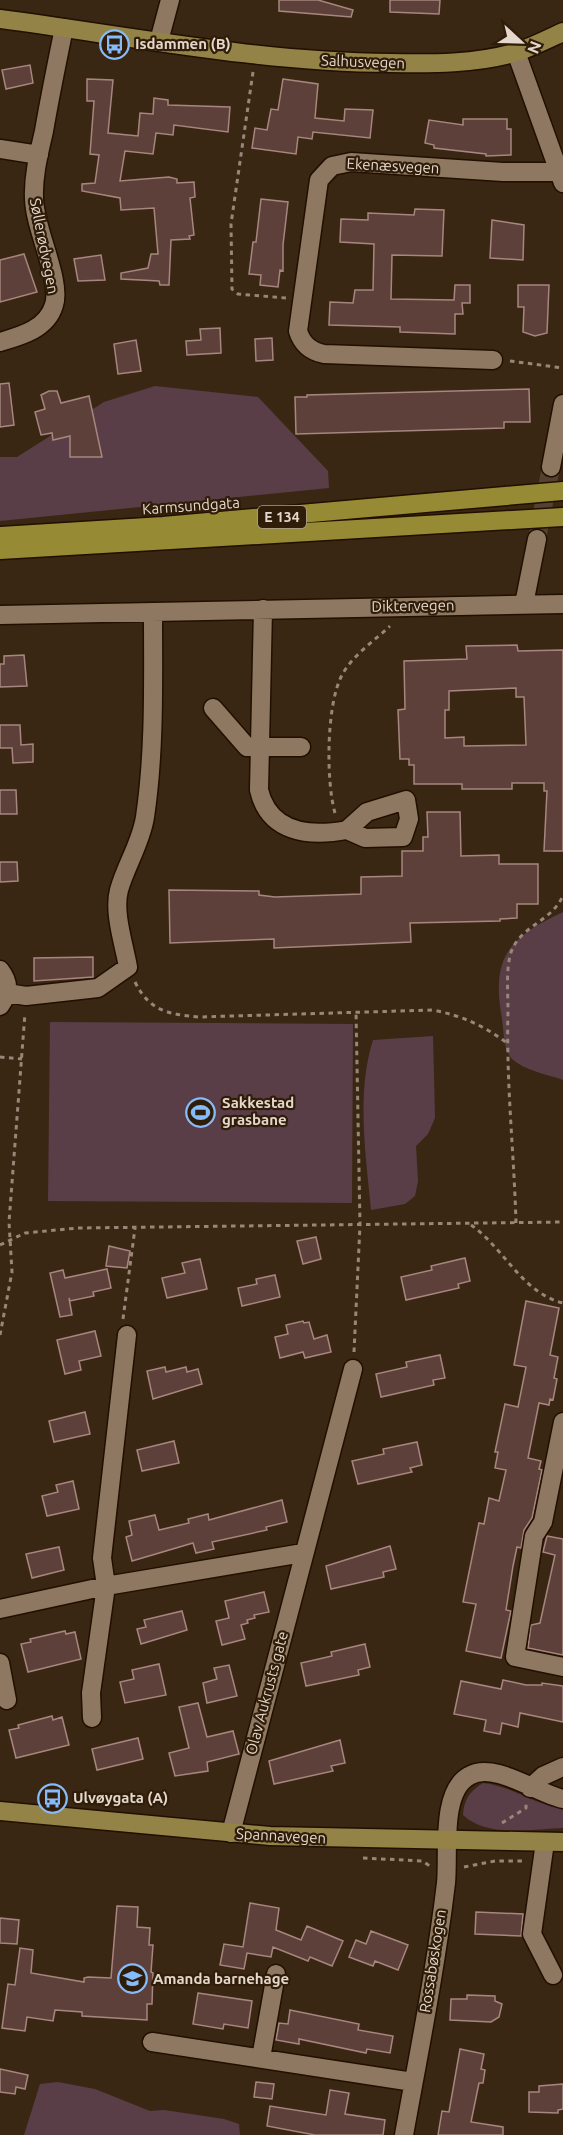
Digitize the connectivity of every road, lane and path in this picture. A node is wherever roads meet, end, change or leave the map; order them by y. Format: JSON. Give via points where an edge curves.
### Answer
{"nodes":[{"id":1,"x":170,"y":0,"type":"edge"},
{"id":2,"x":0,"y":19,"type":"edge"},
{"id":3,"x":64,"y":28,"type":"junction"},
{"id":4,"x":563,"y":32,"type":"edge"},
{"id":5,"x":159,"y":41,"type":"junction"},
{"id":6,"x":516,"y":52,"type":"junction"},
{"id":7,"x":254,"y":65,"type":"dead end"},
{"id":8,"x":0,"y":148,"type":"edge"},
{"id":9,"x":39,"y":155,"type":"junction"},
{"id":10,"x":561,"y":177,"type":"edge"},
{"id":11,"x":300,"y":300,"type":"junction"},
{"id":12,"x":0,"y":342,"type":"edge"},
{"id":13,"x":493,"y":360,"type":"joint"},
{"id":14,"x":563,"y":368,"type":"edge"},
{"id":15,"x":563,"y":404,"type":"edge"},
{"id":16,"x":551,"y":467,"type":"tunnel mouth"},
{"id":17,"x":563,"y":491,"type":"edge"},
{"id":18,"x":563,"y":517,"type":"edge"},
{"id":19,"x":0,"y":536,"type":"edge"},
{"id":20,"x":537,"y":539,"type":"tunnel mouth"},
{"id":21,"x":0,"y":550,"type":"edge"},
{"id":22,"x":524,"y":604,"type":"junction"},
{"id":23,"x":563,"y":604,"type":"edge"},
{"id":24,"x":402,"y":607,"type":"junction"},
{"id":25,"x":263,"y":609,"type":"junction"},
{"id":26,"x":153,"y":612,"type":"junction"},
{"id":27,"x":0,"y":615,"type":"edge"},
{"id":28,"x":213,"y":708,"type":"dead end"},
{"id":29,"x":260,"y":747,"type":"junction"},
{"id":30,"x":301,"y":747,"type":"dead end"},
{"id":31,"x":346,"y":830,"type":"joint"},
{"id":32,"x":563,"y":895,"type":"edge"},
{"id":33,"x":128,"y":967,"type":"junction"},
{"id":34,"x":0,"y":970,"type":"edge"},
{"id":35,"x":26,"y":996,"type":"junction"},
{"id":36,"x":4,"y":999,"type":"edge"},
{"id":37,"x":356,"y":1011,"type":"junction"},
{"id":38,"x":507,"y":1043,"type":"junction"},
{"id":39,"x":0,"y":1057,"type":"edge"},
{"id":40,"x":22,"y":1059,"type":"junction"},
{"id":41,"x":563,"y":1222,"type":"edge"},
{"id":42,"x":516,"y":1223,"type":"junction"},
{"id":43,"x":470,"y":1224,"type":"junction"},
{"id":44,"x":360,"y":1225,"type":"junction"},
{"id":45,"x":135,"y":1228,"type":"junction"},
{"id":46,"x":9,"y":1242,"type":"junction"},
{"id":47,"x":0,"y":1245,"type":"edge"},
{"id":48,"x":563,"y":1303,"type":"edge"},
{"id":49,"x":0,"y":1335,"type":"edge"},
{"id":50,"x":127,"y":1335,"type":"joint"},
{"id":51,"x":353,"y":1369,"type":"joint"},
{"id":52,"x":563,"y":1422,"type":"edge"},
{"id":53,"x":303,"y":1552,"type":"junction"},
{"id":54,"x":105,"y":1586,"type":"junction"},
{"id":55,"x":0,"y":1609,"type":"edge"},
{"id":56,"x":0,"y":1663,"type":"edge"},
{"id":57,"x":563,"y":1667,"type":"edge"},
{"id":58,"x":7,"y":1700,"type":"dead end"},
{"id":59,"x":93,"y":1718,"type":"dead end"},
{"id":60,"x":563,"y":1767,"type":"edge"},
{"id":61,"x":530,"y":1788,"type":"junction"},
{"id":62,"x":563,"y":1799,"type":"edge"},
{"id":63,"x":0,"y":1811,"type":"edge"},
{"id":64,"x":496,"y":1829,"type":"dead end"},
{"id":65,"x":231,"y":1833,"type":"junction"},
{"id":66,"x":448,"y":1841,"type":"junction"},
{"id":67,"x":554,"y":1842,"type":"edge"},
{"id":68,"x":276,"y":1974,"type":"dead end"},
{"id":69,"x":553,"y":1975,"type":"dead end"},
{"id":70,"x":152,"y":2042,"type":"dead end"},
{"id":71,"x":261,"y":2058,"type":"junction"},
{"id":72,"x":414,"y":2082,"type":"junction"},
{"id":73,"x":404,"y":2135,"type":"edge"}],
"edges":[{"from":1,"to":5,"type":"street"},
{"from":2,"to":3,"type":"main road","name":"Salhusvegen"},
{"from":3,"to":5,"type":"main road","name":"Salhusvegen"},
{"from":3,"to":9,"type":"street","name":"Søllerødvegen"},
{"from":4,"to":6,"type":"main road","name":"Salhusvegen"},
{"from":5,"to":6,"type":"main road","name":"Salhusvegen","via":[[298,60],[373,63],[432,64]]},
{"from":6,"to":10,"type":"street"},
{"from":7,"to":11,"type":"path","via":[[231,224],[233,291]]},
{"from":8,"to":9,"type":"street"},
{"from":9,"to":12,"type":"street","name":"Søllerødvegen","via":[[34,200],[55,303],[40,326]]},
{"from":10,"to":11,"type":"street","name":"Ekenæsvegen","via":[[351,162],[332,166],[324,172],[316,190]]},
{"from":11,"to":13,"type":"street","name":"Ekenæsvegen","via":[[300,339],[315,352]]},
{"from":13,"to":14,"type":"path"},
{"from":15,"to":16,"type":"street"},
{"from":17,"to":19,"type":"highway","name":"Karmsundgata","number":"E 134","via":[[208,523]]},
{"from":18,"to":21,"type":"highway","number":"E 134"},
{"from":20,"to":22,"type":"street"},
{"from":22,"to":23,"type":"street","name":"Diktervegen"},
{"from":22,"to":24,"type":"street","name":"Diktervegen"},
{"from":24,"to":25,"type":"street","name":"Diktervegen"},
{"from":24,"to":31,"type":"path","via":[[393,623],[353,660],[341,676],[334,697],[331,795],[334,812]]},
{"from":25,"to":26,"type":"street","name":"Diktervegen"},
{"from":25,"to":29,"type":"street"},
{"from":26,"to":27,"type":"street","name":"Diktervegen"},
{"from":26,"to":33,"type":"street","via":[[153,729],[145,819],[118,892]]},
{"from":28,"to":29,"type":"street","via":[[247,747]]},
{"from":29,"to":30,"type":"street"},
{"from":29,"to":31,"type":"street","via":[[259,790],[270,816],[292,829],[333,833]]},
{"from":32,"to":38,"type":"path","via":[[546,918],[520,937],[510,956]]},
{"from":33,"to":35,"type":"street","via":[[98,988]]},
{"from":33,"to":37,"type":"path","via":[[139,990],[156,1009],[174,1015]]},
{"from":34,"to":36,"type":"street","via":[[6,979]]},
{"from":35,"to":36,"type":"street"},
{"from":35,"to":40,"type":"path"},
{"from":37,"to":38,"type":"path","via":[[433,1010],[480,1024]]},
{"from":37,"to":44,"type":"path"},
{"from":38,"to":42,"type":"path"},
{"from":39,"to":40,"type":"path"},
{"from":40,"to":46,"type":"path"},
{"from":41,"to":42,"type":"path"},
{"from":42,"to":43,"type":"path"},
{"from":43,"to":44,"type":"path"},
{"from":43,"to":48,"type":"path","via":[[487,1236],[528,1284],[548,1299]]},
{"from":44,"to":45,"type":"path"},
{"from":44,"to":51,"type":"path"},
{"from":45,"to":46,"type":"path","via":[[25,1233]]},
{"from":45,"to":50,"type":"path","via":[[123,1320]]},
{"from":46,"to":47,"type":"path"},
{"from":46,"to":49,"type":"path","via":[[12,1272]]},
{"from":50,"to":54,"type":"street","via":[[102,1558]]},
{"from":51,"to":53,"type":"street","name":"Olav Aukrusts gate"},
{"from":52,"to":57,"type":"street","via":[[543,1522],[534,1536],[515,1657]]},
{"from":53,"to":54,"type":"street"},
{"from":53,"to":65,"type":"street","name":"Olav Aukrusts gate"},
{"from":54,"to":55,"type":"street"},
{"from":54,"to":59,"type":"street","via":[[91,1693]]},
{"from":56,"to":58,"type":"street"},
{"from":60,"to":61,"type":"street","via":[[543,1776]]},
{"from":61,"to":62,"type":"street","name":"Rossabøskogen"},
{"from":61,"to":64,"type":"path","via":[[526,1808]]},
{"from":61,"to":66,"type":"street","name":"Rossabøskogen","via":[[501,1774],[480,1771],[462,1780],[451,1801]]},
{"from":63,"to":65,"type":"main road","name":"Spannavegen"},
{"from":65,"to":66,"type":"main road","name":"Spannavegen"},
{"from":66,"to":67,"type":"main road","name":"Spannavegen"},
{"from":66,"to":72,"type":"street","name":"Rossabøskogen","via":[[446,1882]]},
{"from":67,"to":69,"type":"street","via":[[532,1934]]},
{"from":68,"to":71,"type":"street"},
{"from":70,"to":71,"type":"street"},
{"from":71,"to":72,"type":"street"},
{"from":72,"to":73,"type":"street","name":"Rossabøskogen"}]}
